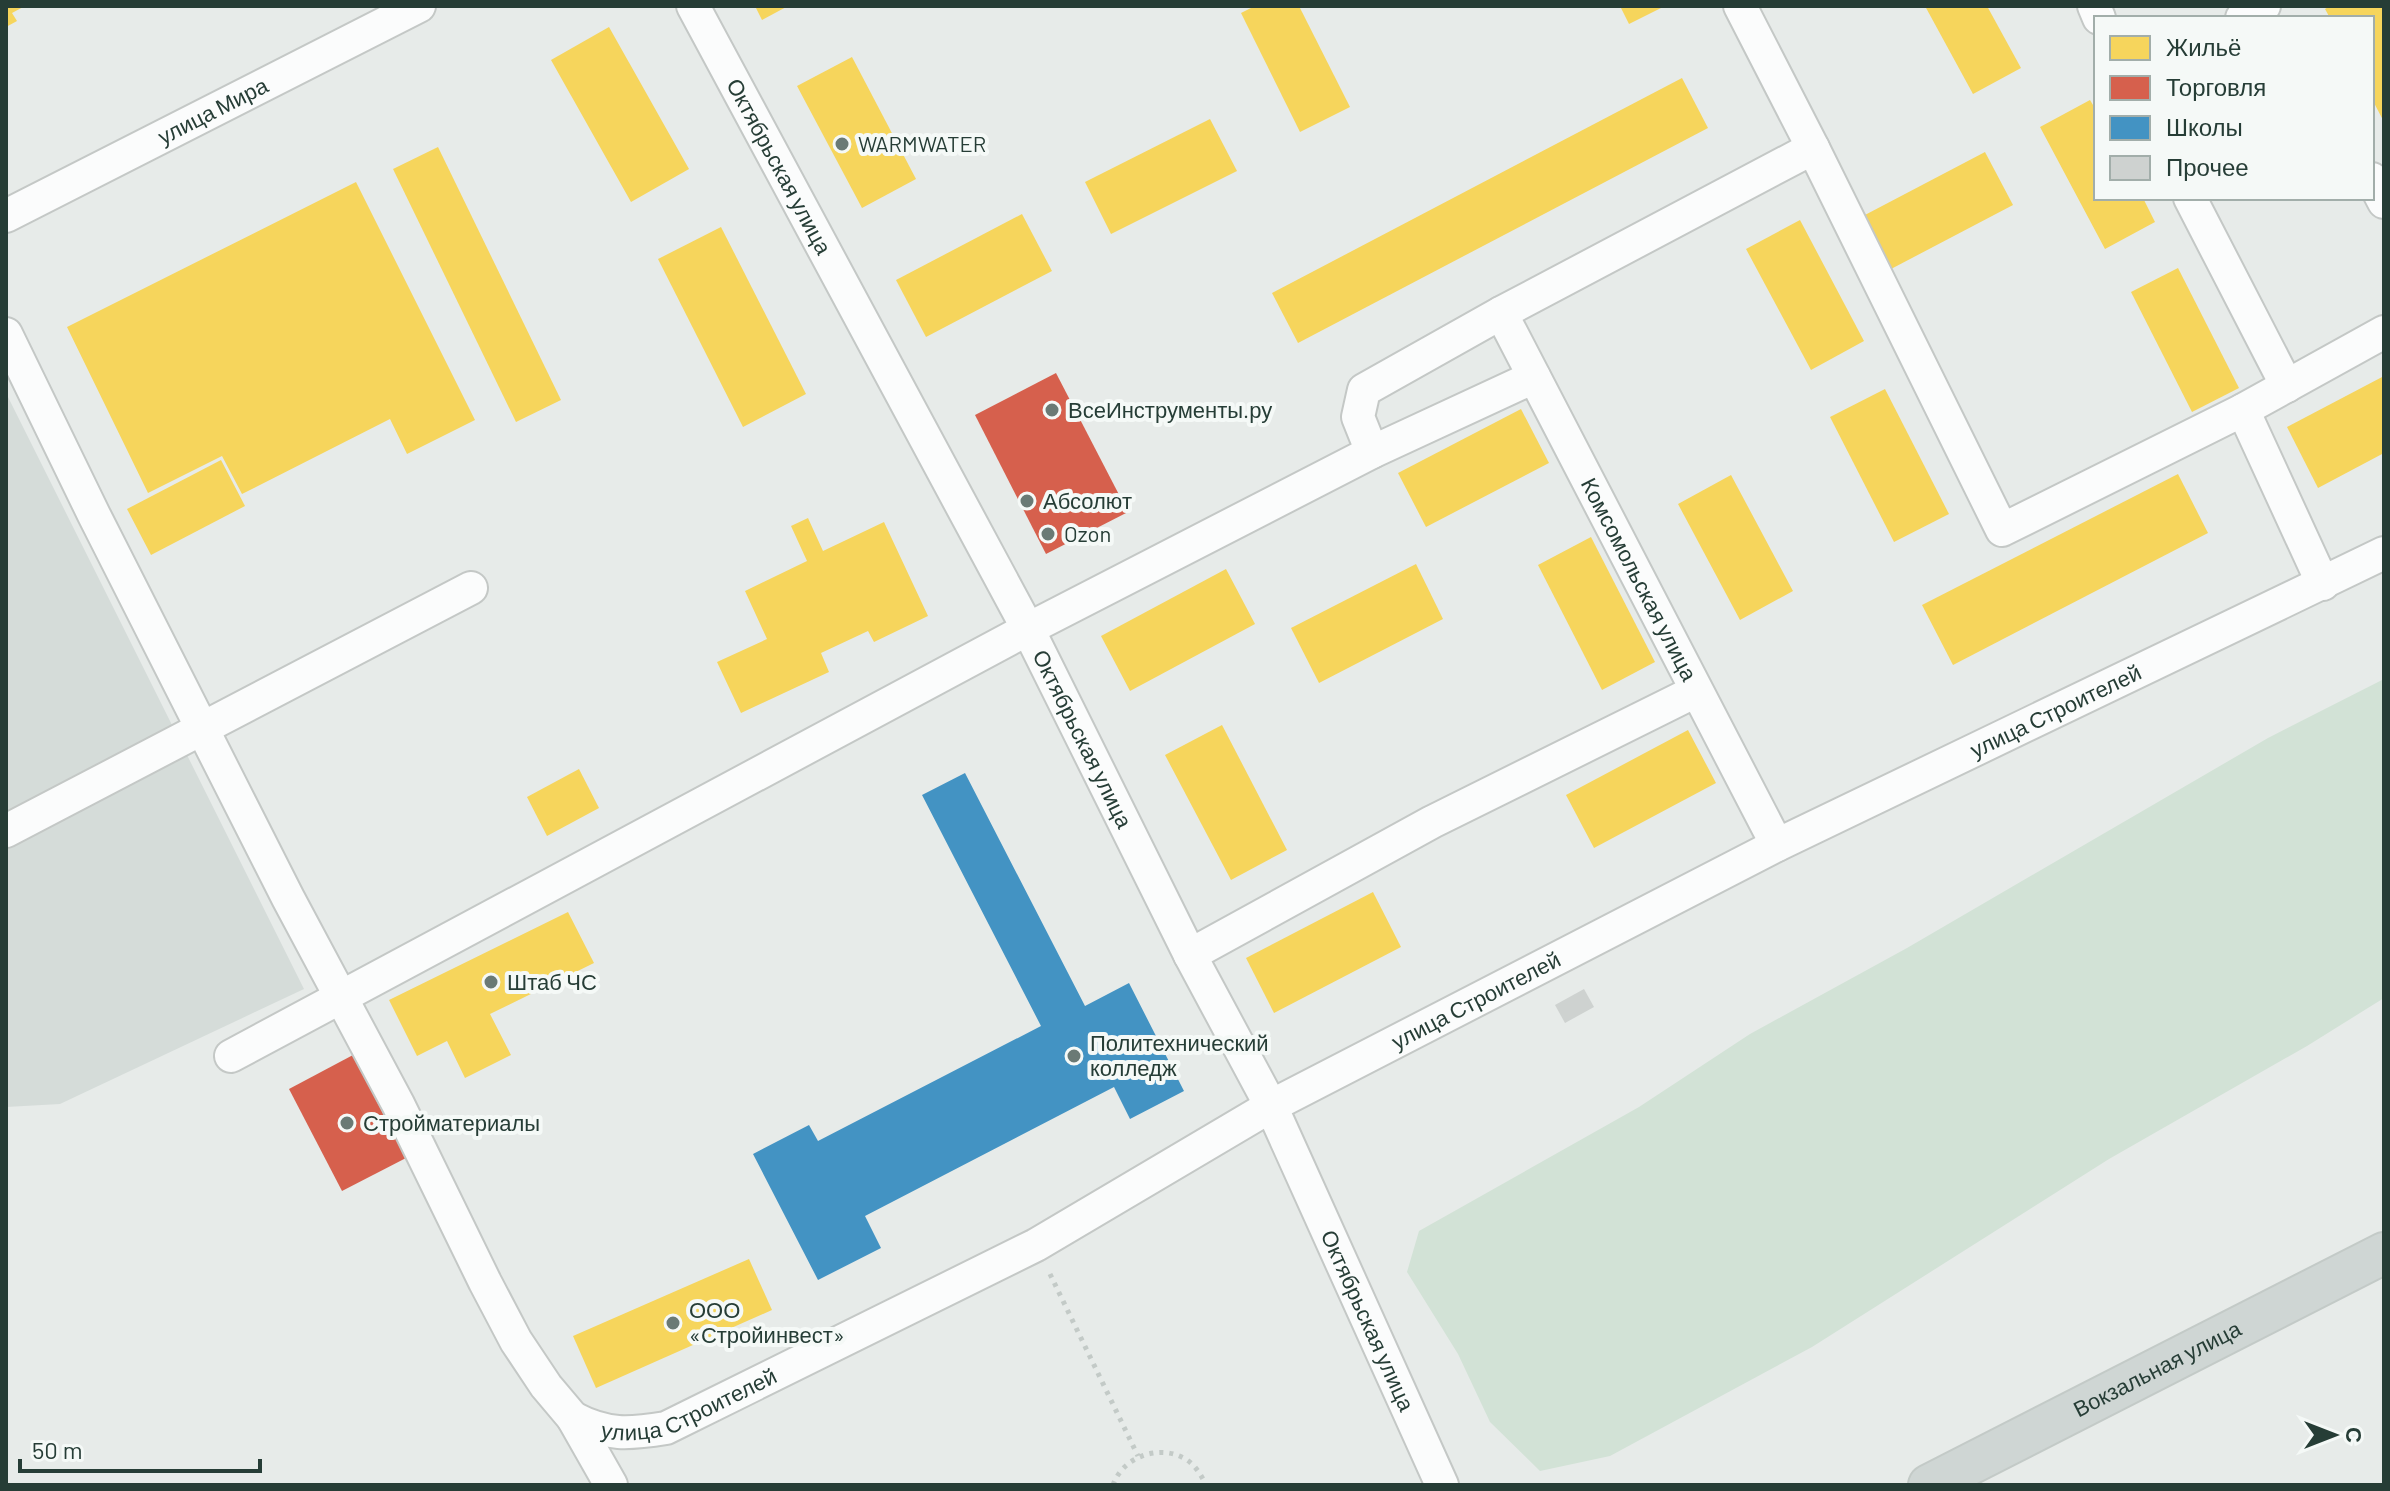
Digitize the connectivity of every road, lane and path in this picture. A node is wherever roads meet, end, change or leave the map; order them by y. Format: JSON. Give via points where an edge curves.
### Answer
{"nodes":[{"id":1,"x":419,"y":6,"type":"edge"},
{"id":2,"x":693,"y":6,"type":"edge"},
{"id":3,"x":1740,"y":6,"type":"edge"},
{"id":4,"x":2264,"y":6,"type":"edge"},
{"id":5,"x":2246,"y":16,"type":"edge"},
{"id":6,"x":1813,"y":148,"type":"junction"},
{"id":7,"x":2374,"y":183,"type":"edge"},
{"id":8,"x":2191,"y":200,"type":"edge"},
{"id":9,"x":2384,"y":202,"type":"edge"},
{"id":10,"x":6,"y":216,"type":"edge"},
{"id":11,"x":1501,"y":313,"type":"junction"},
{"id":12,"x":2384,"y":332,"type":"edge"},
{"id":13,"x":6,"y":334,"type":"edge"},
{"id":14,"x":1534,"y":377,"type":"junction"},
{"id":15,"x":2287,"y":386,"type":"junction"},
{"id":16,"x":2243,"y":410,"type":"junction"},
{"id":17,"x":1372,"y":452,"type":"junction"},
{"id":18,"x":2384,"y":553,"type":"edge"},
{"id":19,"x":2323,"y":584,"type":"junction"},
{"id":20,"x":471,"y":588,"type":"dead end"},
{"id":21,"x":1028,"y":629,"type":"junction"},
{"id":22,"x":1696,"y":691,"type":"junction"},
{"id":23,"x":202,"y":727,"type":"junction"},
{"id":24,"x":6,"y":831,"type":"edge"},
{"id":25,"x":1777,"y":845,"type":"junction"},
{"id":26,"x":1190,"y":955,"type":"junction"},
{"id":27,"x":341,"y":998,"type":"junction"},
{"id":28,"x":231,"y":1056,"type":"dead end"},
{"id":29,"x":1271,"y":1106,"type":"junction"},
{"id":30,"x":1036,"y":1245,"type":"junction"},
{"id":31,"x":2384,"y":1253,"type":"edge"},
{"id":32,"x":573,"y":1418,"type":"junction"},
{"id":33,"x":666,"y":1428,"type":"junction"},
{"id":34,"x":1138,"y":1456,"type":"junction"},
{"id":35,"x":603,"y":1473,"type":"edge"},
{"id":36,"x":1113,"y":1485,"type":"edge"},
{"id":37,"x":1206,"y":1485,"type":"edge"},
{"id":38,"x":1442,"y":1485,"type":"edge"},
{"id":39,"x":1929,"y":1485,"type":"edge"}],
"edges":[{"from":1,"to":10,"type":"street","name":"улица Мира"},
{"from":2,"to":21,"type":"street","name":"Октябрьская улица"},
{"from":3,"to":6,"type":"street"},
{"from":4,"to":5,"type":"street"},
{"from":6,"to":11,"type":"street"},
{"from":6,"to":16,"type":"street","via":[[2002,530]]},
{"from":7,"to":9,"type":"street"},
{"from":8,"to":15,"type":"street"},
{"from":11,"to":14,"type":"street","name":"Комсомольская улица"},
{"from":11,"to":17,"type":"street","via":[[1364,390],[1358,417]]},
{"from":12,"to":15,"type":"street"},
{"from":13,"to":23,"type":"street"},
{"from":14,"to":17,"type":"street"},
{"from":14,"to":22,"type":"street","name":"Комсомольская улица"},
{"from":15,"to":16,"type":"street"},
{"from":16,"to":19,"type":"street"},
{"from":17,"to":21,"type":"street"},
{"from":18,"to":19,"type":"street","name":"улица Строителей"},
{"from":19,"to":25,"type":"street","name":"улица Строителей"},
{"from":20,"to":23,"type":"street"},
{"from":21,"to":26,"type":"street","name":"Октябрьская улица"},
{"from":21,"to":27,"type":"street"},
{"from":22,"to":25,"type":"street","name":"Комсомольская улица"},
{"from":22,"to":26,"type":"street","via":[[1432,822]]},
{"from":23,"to":24,"type":"street"},
{"from":23,"to":27,"type":"street"},
{"from":25,"to":29,"type":"street","name":"улица Строителей"},
{"from":26,"to":29,"type":"street","name":"Октябрьская улица"},
{"from":27,"to":28,"type":"street"},
{"from":27,"to":32,"type":"street","via":[[516,1341]]},
{"from":29,"to":30,"type":"street","name":"улица Строителей"},
{"from":29,"to":38,"type":"street","name":"Октябрьская улица"},
{"from":30,"to":33,"type":"street","name":"улица Строителей"},
{"from":30,"to":34,"type":"path"},
{"from":31,"to":39,"type":"main road","name":"Вокзальная улица"},
{"from":32,"to":33,"type":"street","name":"улица Строителей","via":[[613,1432]]},
{"from":32,"to":35,"type":"street"},
{"from":33,"to":35,"type":"street"},
{"from":34,"to":36,"type":"path"},
{"from":34,"to":37,"type":"path","via":[[1170,1453],[1185,1459]]}]}
